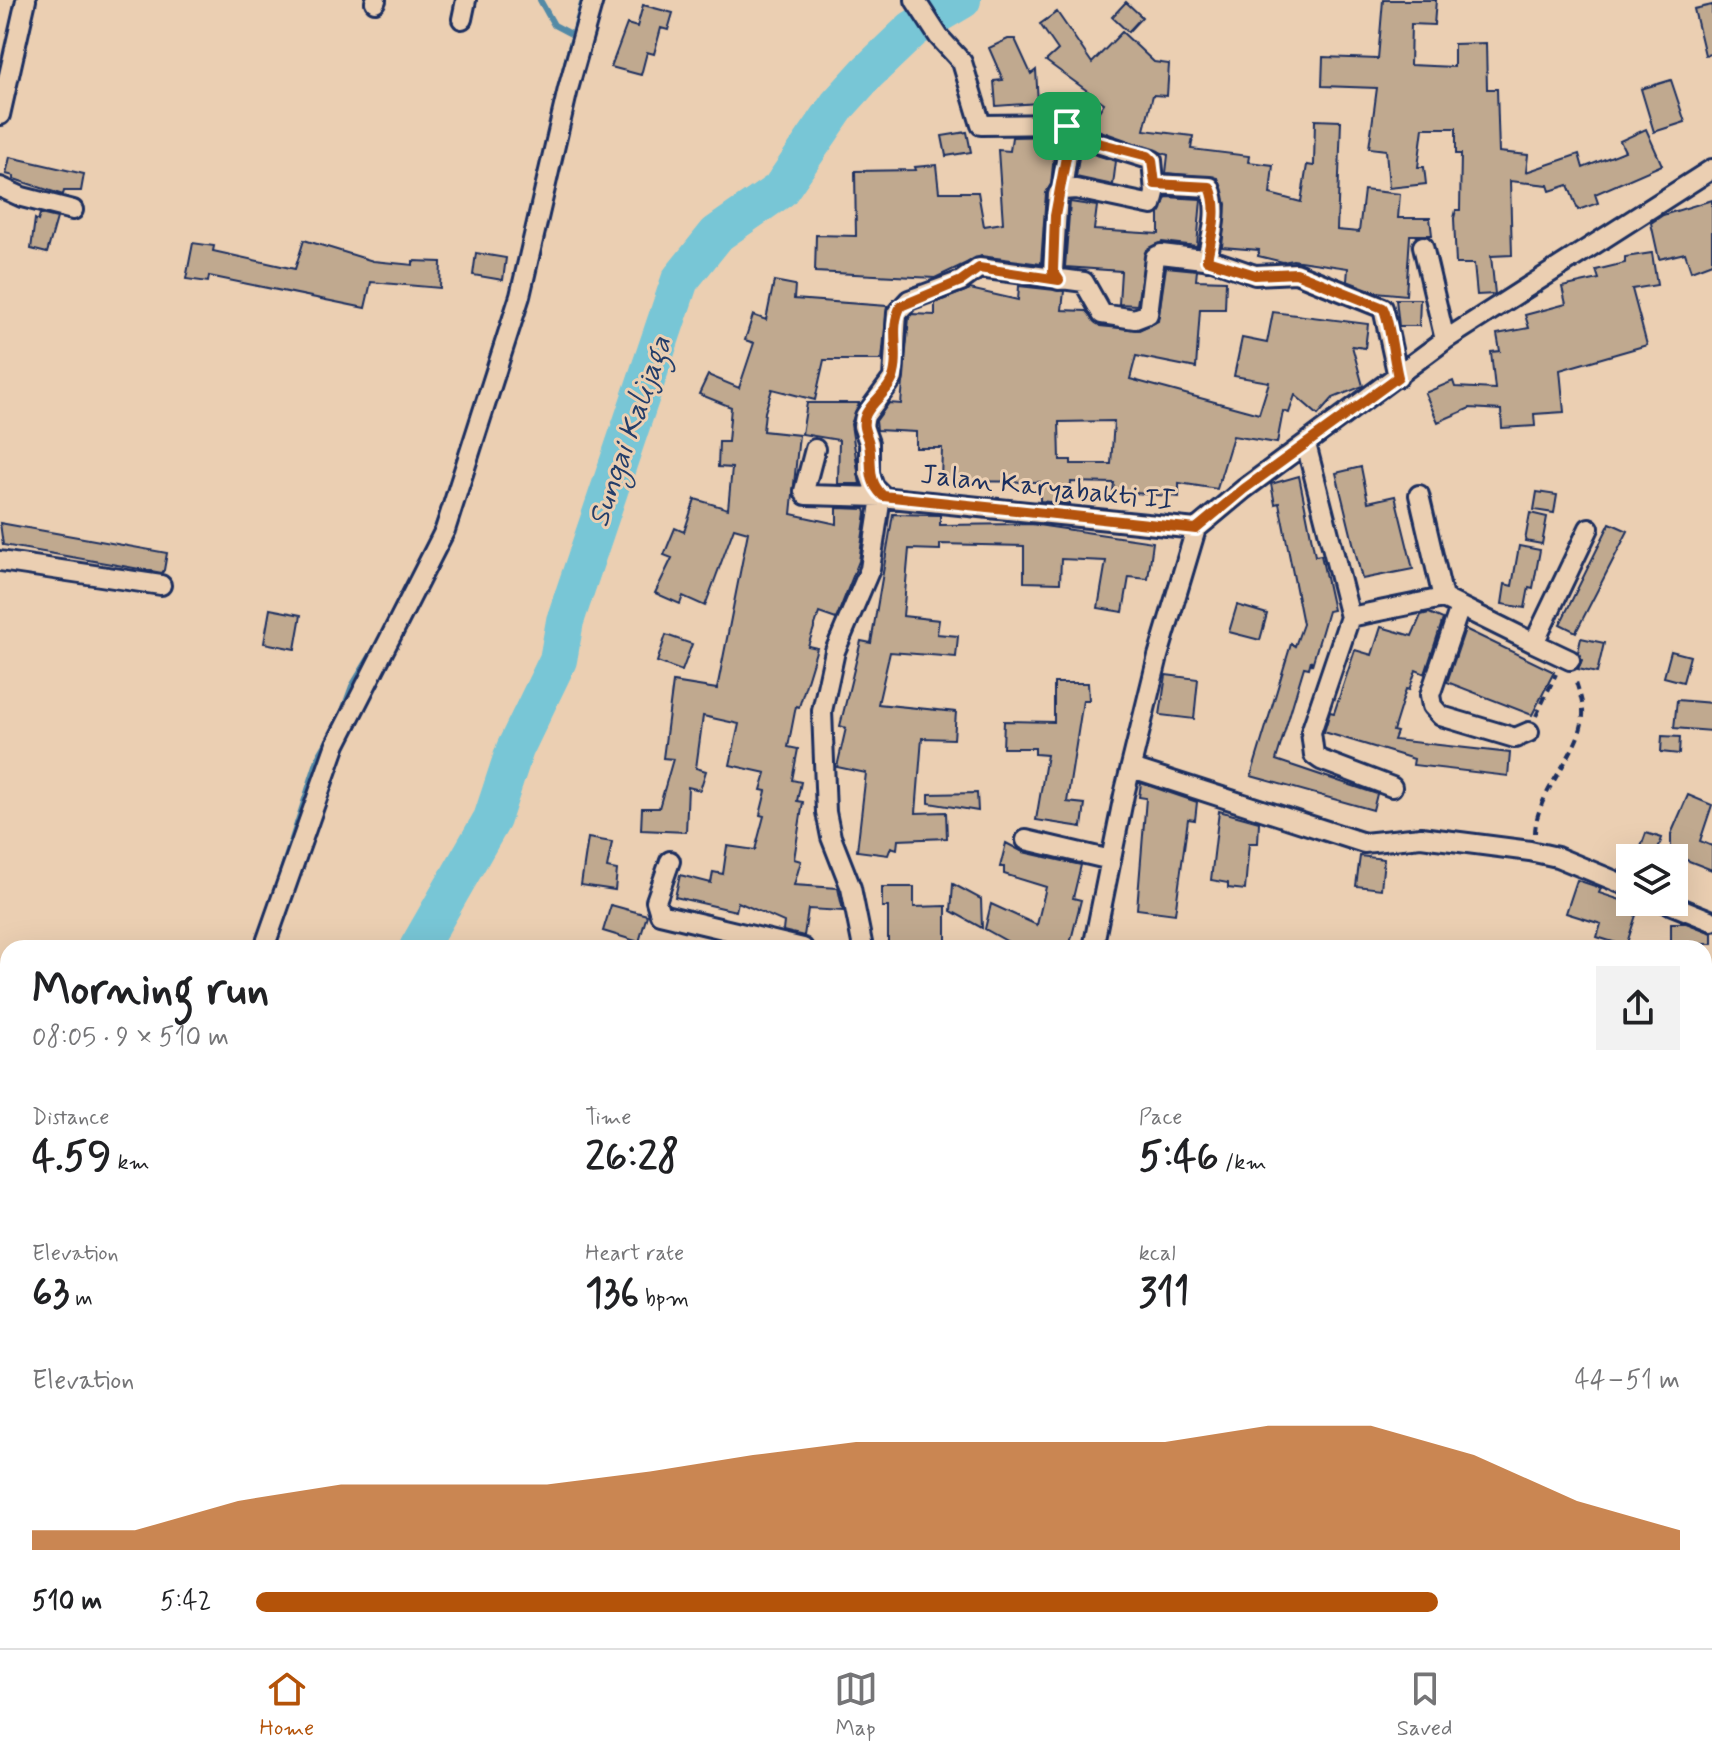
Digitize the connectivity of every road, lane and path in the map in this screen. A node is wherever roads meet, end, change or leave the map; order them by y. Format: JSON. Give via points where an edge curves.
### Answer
{"nodes":[{"id":1,"x":26,"y":0,"type":"edge"},
{"id":2,"x":466,"y":0,"type":"edge"},
{"id":3,"x":593,"y":0,"type":"edge"},
{"id":4,"x":916,"y":1,"type":"edge"},
{"id":5,"x":462,"y":19,"type":"dead end"},
{"id":6,"x":4,"y":86,"type":"edge"},
{"id":7,"x":0,"y":115,"type":"edge"},
{"id":8,"x":1067,"y":126,"type":"junction"},
{"id":9,"x":1712,"y":169,"type":"edge"},
{"id":10,"x":1155,"y":184,"type":"junction"},
{"id":11,"x":0,"y":187,"type":"edge"},
{"id":12,"x":1062,"y":190,"type":"junction"},
{"id":13,"x":73,"y":210,"type":"dead end"},
{"id":14,"x":1423,"y":246,"type":"dead end"},
{"id":15,"x":1207,"y":260,"type":"junction"},
{"id":16,"x":1059,"y":280,"type":"junction"},
{"id":17,"x":1445,"y":340,"type":"junction"},
{"id":18,"x":1398,"y":377,"type":"junction"},
{"id":19,"x":1306,"y":444,"type":"junction"},
{"id":20,"x":815,"y":449,"type":"dead end"},
{"id":21,"x":1419,"y":495,"type":"dead end"},
{"id":22,"x":882,"y":497,"type":"junction"},
{"id":23,"x":1589,"y":528,"type":"dead end"},
{"id":24,"x":1196,"y":529,"type":"junction"},
{"id":25,"x":0,"y":561,"type":"edge"},
{"id":26,"x":161,"y":585,"type":"dead end"},
{"id":27,"x":1443,"y":598,"type":"junction"},
{"id":28,"x":1460,"y":607,"type":"junction"},
{"id":29,"x":1350,"y":617,"type":"junction"},
{"id":30,"x":1534,"y":643,"type":"junction"},
{"id":31,"x":1567,"y":658,"type":"junction"},
{"id":32,"x":1529,"y":732,"type":"joint"},
{"id":33,"x":1132,"y":768,"type":"junction"},
{"id":34,"x":1392,"y":787,"type":"dead end"},
{"id":35,"x":1026,"y":840,"type":"dead end"},
{"id":36,"x":1530,"y":851,"type":"junction"},
{"id":37,"x":1111,"y":860,"type":"junction"},
{"id":38,"x":670,"y":861,"type":"dead end"},
{"id":39,"x":1616,"y":881,"type":"edge"},
{"id":40,"x":1688,"y":911,"type":"edge"},
{"id":41,"x":1712,"y":921,"type":"edge"},
{"id":42,"x":719,"y":929,"type":"junction"},
{"id":43,"x":267,"y":940,"type":"edge"},
{"id":44,"x":717,"y":940,"type":"edge"},
{"id":45,"x":768,"y":940,"type":"edge"},
{"id":46,"x":861,"y":940,"type":"edge"},
{"id":47,"x":1095,"y":940,"type":"edge"}],
"edges":[{"from":1,"to":6,"type":"street"},
{"from":2,"to":5,"type":"street"},
{"from":3,"to":43,"type":"street","via":[[520,296],[445,530],[336,744]]},
{"from":4,"to":8,"type":"street","via":[[962,62],[981,125]]},
{"from":6,"to":7,"type":"street"},
{"from":8,"to":10,"type":"street","via":[[1087,140],[1148,156]]},
{"from":8,"to":12,"type":"street"},
{"from":9,"to":17,"type":"street"},
{"from":10,"to":12,"type":"street","via":[[1152,205],[1147,206]]},
{"from":10,"to":15,"type":"street","via":[[1210,187],[1215,198]]},
{"from":11,"to":13,"type":"street"},
{"from":12,"to":16,"type":"street","via":[[1056,199],[1053,266]]},
{"from":14,"to":17,"type":"street"},
{"from":15,"to":16,"type":"street","via":[[1157,255],[1148,314],[1140,319],[1102,314],[1089,284]]},
{"from":15,"to":18,"type":"street","via":[[1255,275],[1296,273],[1383,308]]},
{"from":16,"to":22,"type":"street","via":[[979,268],[901,306],[893,378],[863,426],[869,473]]},
{"from":17,"to":18,"type":"street"},
{"from":18,"to":19,"type":"street"},
{"from":19,"to":24,"type":"street"},
{"from":19,"to":29,"type":"street"},
{"from":20,"to":22,"type":"street","via":[[806,495]]},
{"from":21,"to":27,"type":"street"},
{"from":22,"to":24,"type":"street","name":"Jalan Karyabakti II"},
{"from":22,"to":46,"type":"street","name":"Jalan Karyabakti II","via":[[870,569],[835,651],[822,711],[828,825],[851,888]]},
{"from":23,"to":30,"type":"street"},
{"from":24,"to":33,"type":"street"},
{"from":25,"to":26,"type":"street"},
{"from":27,"to":28,"type":"street"},
{"from":27,"to":29,"type":"street"},
{"from":28,"to":30,"type":"street"},
{"from":28,"to":32,"type":"street","via":[[1430,695],[1432,706],[1441,716],[1515,738]]},
{"from":29,"to":34,"type":"street","via":[[1311,732],[1311,746],[1314,755],[1331,765]]},
{"from":30,"to":31,"type":"street"},
{"from":31,"to":32,"type":"path"},
{"from":31,"to":36,"type":"path","via":[[1583,716],[1536,816]]},
{"from":33,"to":36,"type":"street","via":[[1364,843],[1421,837]]},
{"from":33,"to":37,"type":"street"},
{"from":35,"to":37,"type":"street"},
{"from":36,"to":39,"type":"street"},
{"from":37,"to":47,"type":"street"},
{"from":38,"to":42,"type":"street","via":[[657,909],[668,918]]},
{"from":40,"to":41,"type":"street"},
{"from":42,"to":44,"type":"street"},
{"from":42,"to":45,"type":"street"}]}
